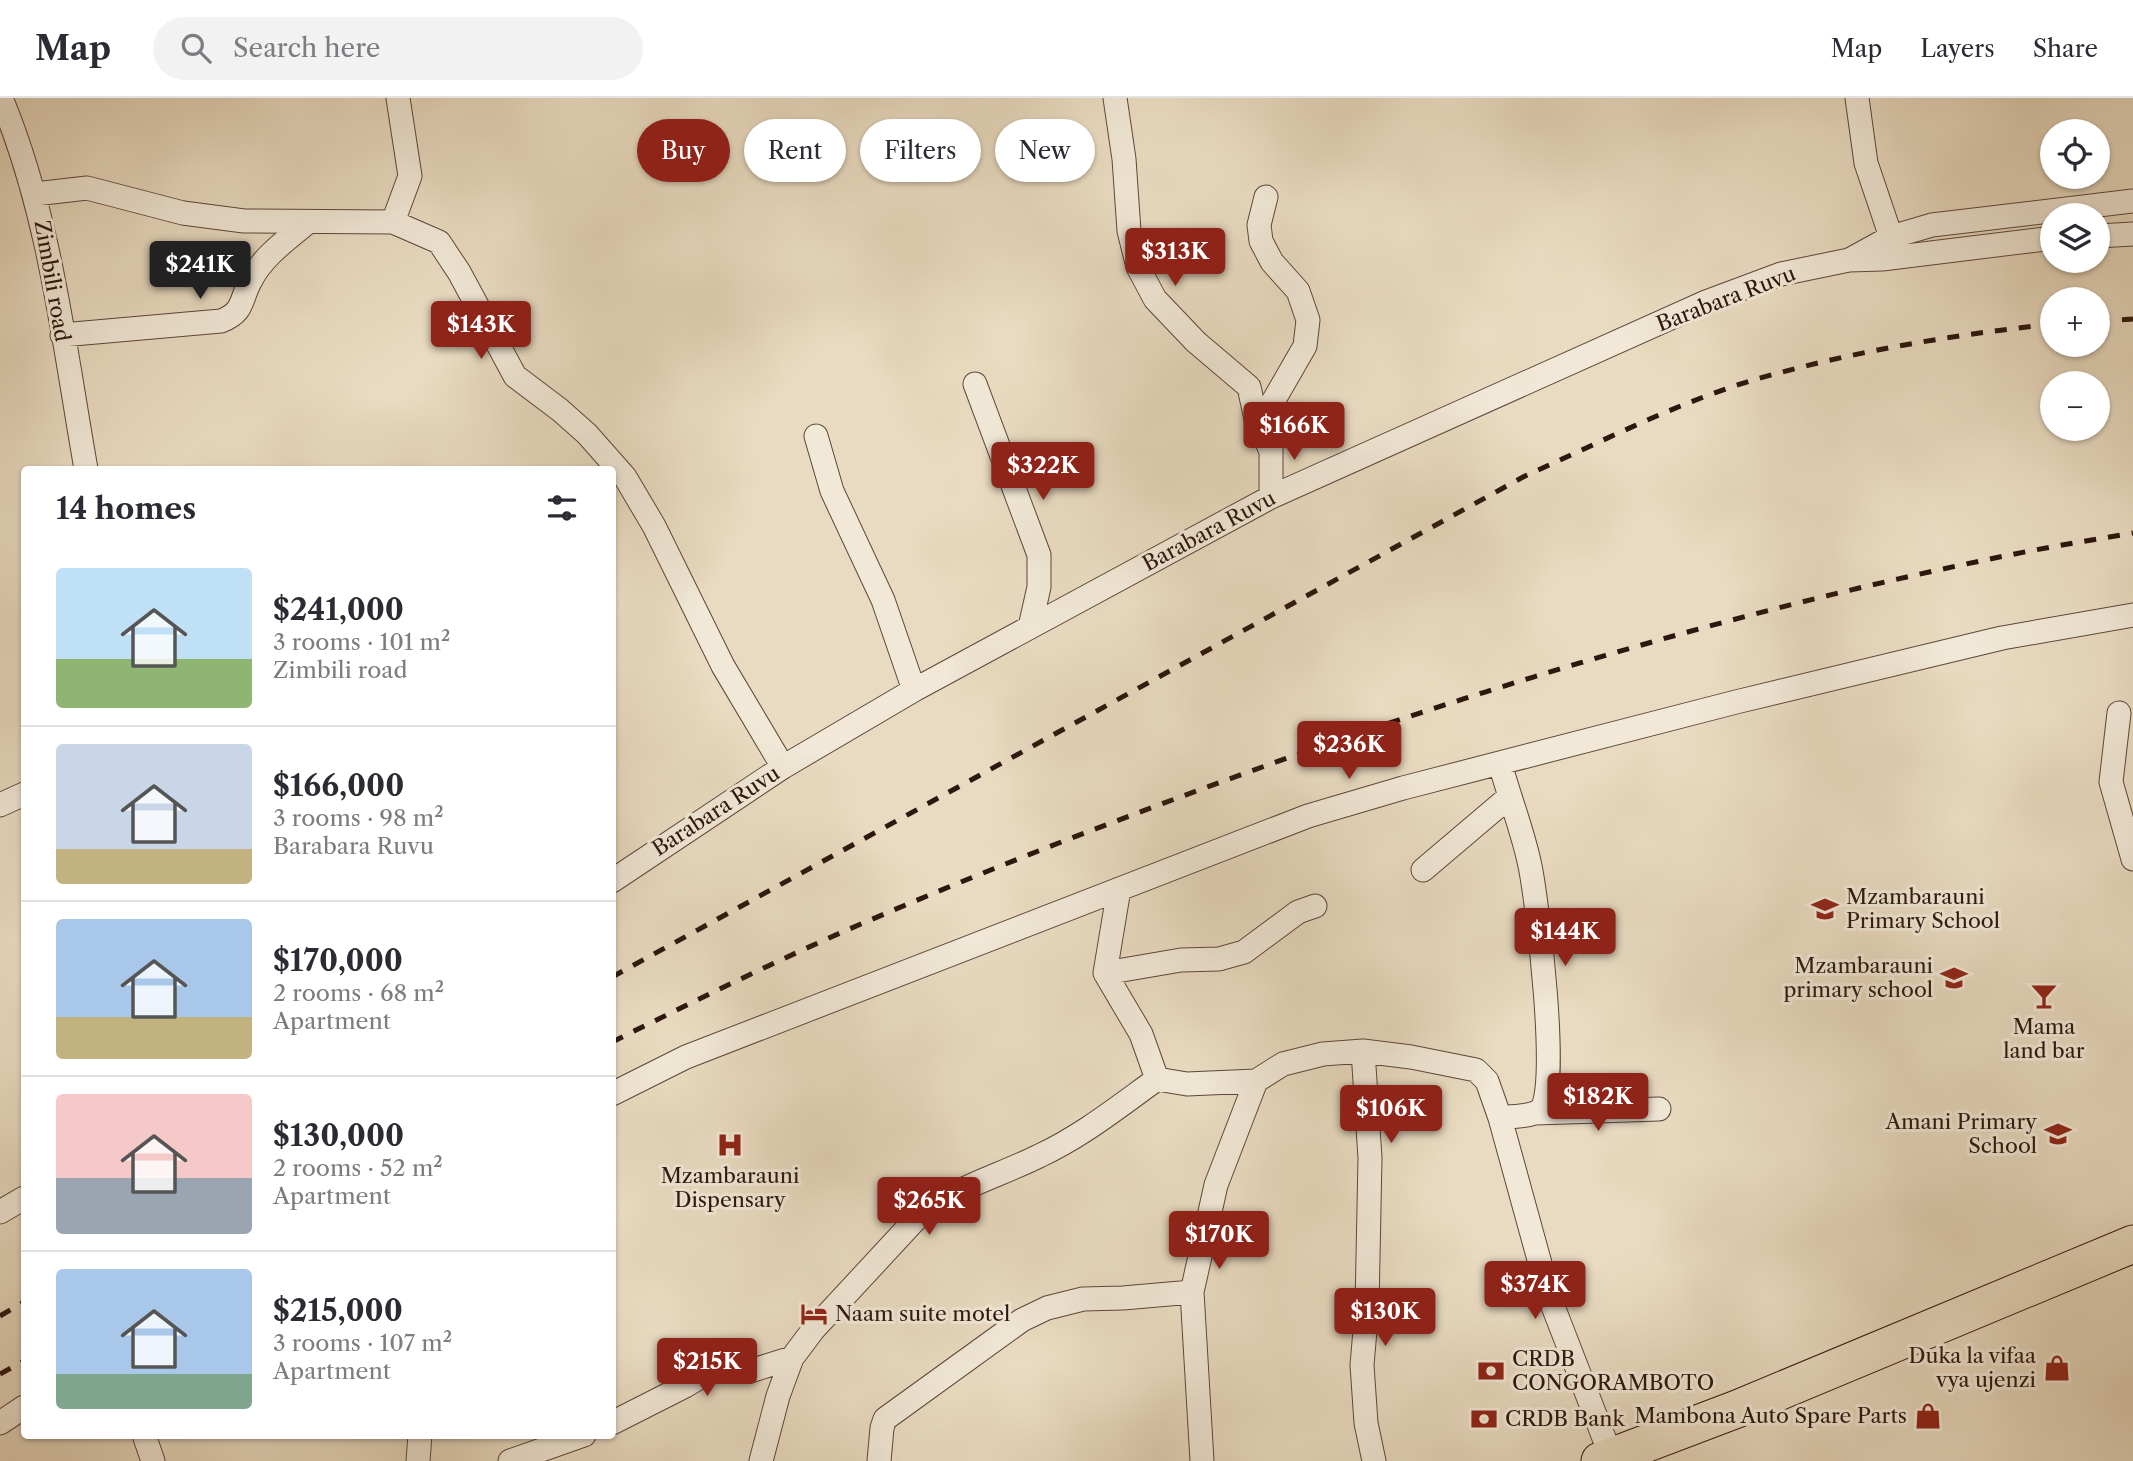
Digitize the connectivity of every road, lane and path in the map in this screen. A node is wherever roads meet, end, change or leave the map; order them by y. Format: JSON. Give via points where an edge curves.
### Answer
{"nodes":[{"id":1,"x":1,"y":98,"type":"edge"},
{"id":2,"x":398,"y":98,"type":"edge"},
{"id":3,"x":1115,"y":98,"type":"edge"},
{"id":4,"x":1857,"y":98,"type":"edge"},
{"id":5,"x":35,"y":194,"type":"junction"},
{"id":6,"x":1266,"y":197,"type":"dead end"},
{"id":7,"x":2133,"y":201,"type":"edge"},
{"id":8,"x":308,"y":222,"type":"junction"},
{"id":9,"x":393,"y":222,"type":"junction"},
{"id":10,"x":2133,"y":234,"type":"edge"},
{"id":11,"x":2110,"y":235,"type":"edge"},
{"id":12,"x":1891,"y":237,"type":"junction"},
{"id":13,"x":2040,"y":240,"type":"edge"},
{"id":14,"x":1849,"y":260,"type":"junction"},
{"id":15,"x":62,"y":335,"type":"junction"},
{"id":16,"x":975,"y":384,"type":"dead end"},
{"id":17,"x":816,"y":436,"type":"dead end"},
{"id":18,"x":1271,"y":451,"type":"junction"},
{"id":19,"x":85,"y":466,"type":"edge"},
{"id":20,"x":615,"y":466,"type":"edge"},
{"id":21,"x":616,"y":467,"type":"edge"},
{"id":22,"x":1271,"y":497,"type":"junction"},
{"id":23,"x":2133,"y":615,"type":"edge"},
{"id":24,"x":1030,"y":627,"type":"junction"},
{"id":25,"x":914,"y":690,"type":"junction"},
{"id":26,"x":2119,"y":713,"type":"dead end"},
{"id":27,"x":1500,"y":763,"type":"junction"},
{"id":28,"x":783,"y":766,"type":"junction"},
{"id":29,"x":21,"y":794,"type":"edge"},
{"id":30,"x":1509,"y":797,"type":"junction"},
{"id":31,"x":0,"y":805,"type":"edge"},
{"id":32,"x":2133,"y":859,"type":"edge"},
{"id":33,"x":1423,"y":870,"type":"dead end"},
{"id":34,"x":616,"y":878,"type":"edge"},
{"id":35,"x":1119,"y":889,"type":"junction"},
{"id":36,"x":1315,"y":906,"type":"dead end"},
{"id":37,"x":1105,"y":973,"type":"junction"},
{"id":38,"x":1363,"y":1051,"type":"junction"},
{"id":39,"x":1157,"y":1079,"type":"junction"},
{"id":40,"x":1256,"y":1081,"type":"junction"},
{"id":41,"x":616,"y":1092,"type":"edge"},
{"id":42,"x":1659,"y":1109,"type":"dead end"},
{"id":43,"x":1535,"y":1113,"type":"junction"},
{"id":44,"x":1500,"y":1118,"type":"junction"},
{"id":45,"x":21,"y":1200,"type":"edge"},
{"id":46,"x":0,"y":1212,"type":"edge"},
{"id":47,"x":2133,"y":1244,"type":"edge"},
{"id":48,"x":1192,"y":1292,"type":"junction"},
{"id":49,"x":792,"y":1357,"type":"junction"},
{"id":50,"x":21,"y":1409,"type":"edge"},
{"id":51,"x":616,"y":1421,"type":"edge"},
{"id":52,"x":0,"y":1423,"type":"edge"},
{"id":53,"x":145,"y":1439,"type":"edge"},
{"id":54,"x":420,"y":1439,"type":"edge"},
{"id":55,"x":573,"y":1439,"type":"edge"},
{"id":56,"x":1605,"y":1458,"type":"edge"},
{"id":57,"x":153,"y":1461,"type":"edge"},
{"id":58,"x":418,"y":1461,"type":"edge"},
{"id":59,"x":510,"y":1461,"type":"edge"},
{"id":60,"x":761,"y":1461,"type":"edge"},
{"id":61,"x":879,"y":1461,"type":"edge"},
{"id":62,"x":1202,"y":1461,"type":"edge"},
{"id":63,"x":1374,"y":1461,"type":"edge"}],
"edges":[{"from":1,"to":5,"type":"street","name":"Zimbili road"},
{"from":2,"to":9,"type":"street","via":[[410,176]]},
{"from":3,"to":18,"type":"street","via":[[1129,231],[1138,267],[1155,299],[1249,387]]},
{"from":4,"to":12,"type":"street","via":[[1866,163]]},
{"from":5,"to":8,"type":"street","via":[[87,188],[183,213],[244,221]]},
{"from":5,"to":15,"type":"street","name":"Zimbili road"},
{"from":6,"to":18,"type":"street","via":[[1259,225],[1261,241],[1272,262],[1298,291],[1308,320],[1305,346],[1271,404]]},
{"from":7,"to":12,"type":"street","via":[[1932,225]]},
{"from":8,"to":9,"type":"street"},
{"from":8,"to":15,"type":"street","via":[[257,270],[232,317]]},
{"from":9,"to":20,"type":"street","via":[[439,242],[515,376],[587,434]]},
{"from":10,"to":11,"type":"street"},
{"from":12,"to":14,"type":"street"},
{"from":13,"to":14,"type":"street","name":"Barabara Ruvu"},
{"from":14,"to":22,"type":"street","name":"Barabara Ruvu","via":[[1781,274],[1706,302]]},
{"from":15,"to":19,"type":"street","name":"Zimbili road"},
{"from":16,"to":24,"type":"street","via":[[1039,555],[1039,587]]},
{"from":17,"to":25,"type":"street","via":[[832,491],[883,600]]},
{"from":18,"to":22,"type":"street"},
{"from":21,"to":28,"type":"street","via":[[654,526],[723,666]]},
{"from":22,"to":24,"type":"street","name":"Barabara Ruvu"},
{"from":23,"to":27,"type":"street","via":[[2002,638]]},
{"from":24,"to":25,"type":"street","name":"Barabara Ruvu"},
{"from":25,"to":28,"type":"street","name":"Barabara Ruvu"},
{"from":26,"to":32,"type":"street","via":[[2111,782]]},
{"from":27,"to":30,"type":"street"},
{"from":27,"to":35,"type":"street","via":[[1307,816]]},
{"from":28,"to":34,"type":"street","name":"Barabara Ruvu"},
{"from":29,"to":31,"type":"street"},
{"from":30,"to":33,"type":"street"},
{"from":30,"to":43,"type":"street","via":[[1530,864],[1546,996],[1545,1100]]},
{"from":35,"to":37,"type":"street"},
{"from":35,"to":41,"type":"street","via":[[686,1057]]},
{"from":36,"to":37,"type":"street","via":[[1298,912],[1244,952]]},
{"from":37,"to":39,"type":"street","via":[[1141,1034]]},
{"from":38,"to":40,"type":"street","via":[[1323,1054],[1283,1065]]},
{"from":38,"to":44,"type":"street","via":[[1476,1070],[1488,1081]]},
{"from":38,"to":63,"type":"street","via":[[1370,1158],[1362,1365]]},
{"from":39,"to":40,"type":"street","via":[[1187,1084]]},
{"from":39,"to":49,"type":"street","via":[[1079,1136],[931,1206],[813,1329]]},
{"from":40,"to":48,"type":"street","via":[[1216,1185]]},
{"from":42,"to":43,"type":"street"},
{"from":43,"to":44,"type":"street"},
{"from":44,"to":56,"type":"street","via":[[1549,1296]]},
{"from":45,"to":46,"type":"street"},
{"from":47,"to":56,"type":"main road","via":[[1737,1409]]},
{"from":48,"to":61,"type":"street","via":[[1083,1298],[1022,1320],[885,1419]]},
{"from":48,"to":62,"type":"street"},
{"from":49,"to":51,"type":"street","via":[[750,1371],[712,1370]]},
{"from":49,"to":60,"type":"street"},
{"from":50,"to":52,"type":"street"},
{"from":53,"to":57,"type":"street"},
{"from":54,"to":58,"type":"street"},
{"from":55,"to":59,"type":"street"}]}
